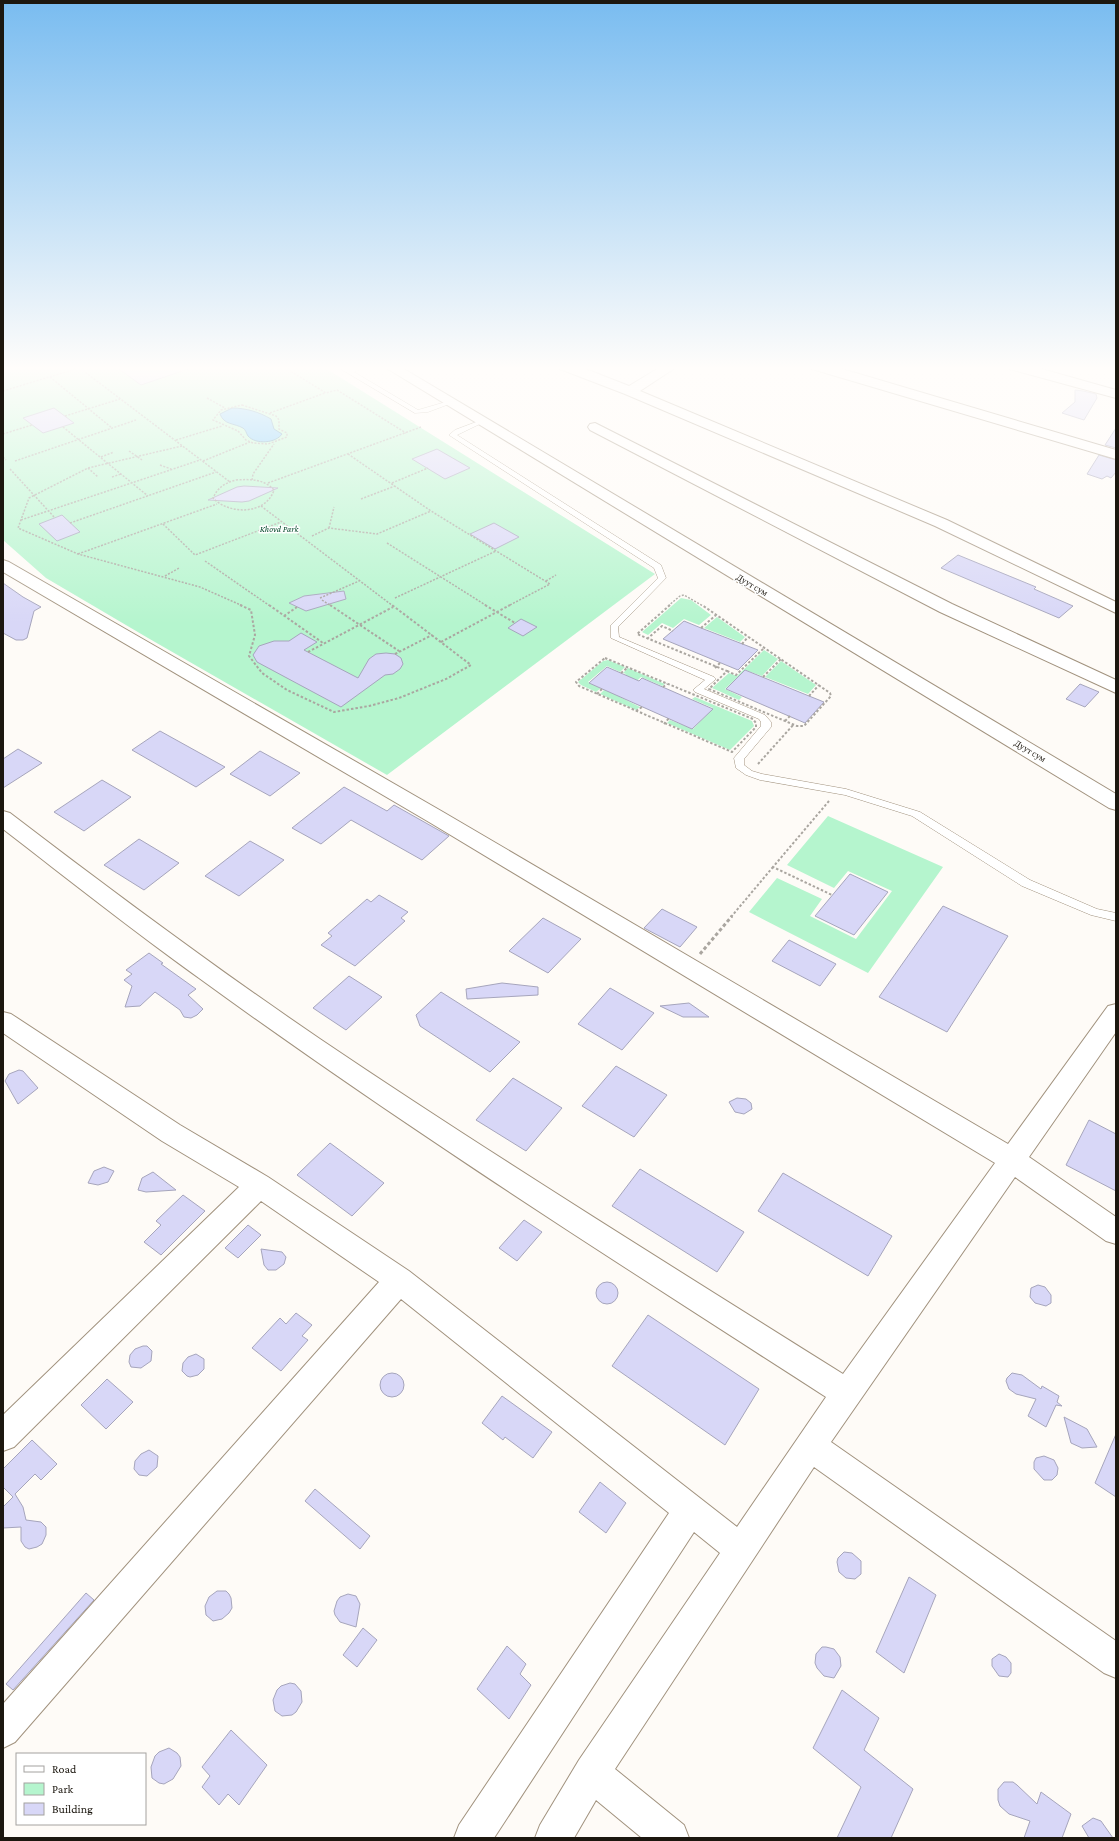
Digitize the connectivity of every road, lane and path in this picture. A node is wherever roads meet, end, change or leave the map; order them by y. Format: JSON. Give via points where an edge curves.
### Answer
{"nodes":[{"id":1,"x":41,"y":452,"type":"edge"},
{"id":2,"x":95,"y":452,"type":"edge"},
{"id":3,"x":114,"y":452,"type":"dead end"},
{"id":4,"x":130,"y":452,"type":"edge"},
{"id":5,"x":157,"y":452,"type":"edge"},
{"id":6,"x":190,"y":452,"type":"edge"},
{"id":7,"x":223,"y":452,"type":"edge"},
{"id":8,"x":268,"y":452,"type":"edge"},
{"id":9,"x":354,"y":452,"type":"edge"},
{"id":10,"x":479,"y":452,"type":"edge"},
{"id":11,"x":530,"y":452,"type":"edge"},
{"id":12,"x":643,"y":452,"type":"edge"},
{"id":13,"x":774,"y":452,"type":"edge"},
{"id":14,"x":1106,"y":452,"type":"edge"},
{"id":15,"x":348,"y":454,"type":"junction"},
{"id":16,"x":1116,"y":455,"type":"edge"},
{"id":17,"x":3,"y":457,"type":"edge"},
{"id":18,"x":101,"y":457,"type":"junction"},
{"id":19,"x":136,"y":457,"type":"junction"},
{"id":20,"x":6,"y":460,"type":"dead end"},
{"id":21,"x":142,"y":460,"type":"dead end"},
{"id":22,"x":201,"y":460,"type":"junction"},
{"id":23,"x":15,"y":461,"type":"dead end"},
{"id":24,"x":108,"y":463,"type":"junction"},
{"id":25,"x":160,"y":465,"type":"dead end"},
{"id":26,"x":10,"y":468,"type":"dead end"},
{"id":27,"x":88,"y":468,"type":"junction"},
{"id":28,"x":428,"y":468,"type":"dead end"},
{"id":29,"x":171,"y":469,"type":"junction"},
{"id":30,"x":217,"y":472,"type":"junction"},
{"id":31,"x":120,"y":474,"type":"junction"},
{"id":32,"x":98,"y":476,"type":"dead end"},
{"id":33,"x":112,"y":478,"type":"dead end"},
{"id":34,"x":252,"y":480,"type":"junction"},
{"id":35,"x":230,"y":482,"type":"junction"},
{"id":36,"x":132,"y":483,"type":"junction"},
{"id":37,"x":392,"y":483,"type":"junction"},
{"id":38,"x":268,"y":484,"type":"junction"},
{"id":39,"x":395,"y":485,"type":"junction"},
{"id":40,"x":104,"y":487,"type":"dead end"},
{"id":41,"x":109,"y":490,"type":"junction"},
{"id":42,"x":34,"y":495,"type":"junction"},
{"id":43,"x":148,"y":496,"type":"junction"},
{"id":44,"x":361,"y":499,"type":"dead end"},
{"id":45,"x":217,"y":504,"type":"junction"},
{"id":46,"x":260,"y":506,"type":"junction"},
{"id":47,"x":334,"y":507,"type":"dead end"},
{"id":48,"x":432,"y":510,"type":"junction"},
{"id":49,"x":49,"y":511,"type":"junction"},
{"id":50,"x":55,"y":518,"type":"dead end"},
{"id":51,"x":20,"y":521,"type":"junction"},
{"id":52,"x":281,"y":521,"type":"junction"},
{"id":53,"x":70,"y":523,"type":"dead end"},
{"id":54,"x":163,"y":524,"type":"junction"},
{"id":55,"x":329,"y":528,"type":"junction"},
{"id":56,"x":377,"y":534,"type":"junction"},
{"id":57,"x":312,"y":536,"type":"dead end"},
{"id":58,"x":381,"y":536,"type":"dead end"},
{"id":59,"x":56,"y":540,"type":"dead end"},
{"id":60,"x":51,"y":542,"type":"junction"},
{"id":61,"x":387,"y":543,"type":"dead end"},
{"id":62,"x":496,"y":551,"type":"junction"},
{"id":63,"x":78,"y":554,"type":"junction"},
{"id":64,"x":205,"y":561,"type":"dead end"},
{"id":65,"x":179,"y":568,"type":"dead end"},
{"id":66,"x":5,"y":569,"type":"edge"},
{"id":67,"x":556,"y":575,"type":"dead end"},
{"id":68,"x":164,"y":577,"type":"junction"},
{"id":69,"x":440,"y":578,"type":"junction"},
{"id":70,"x":359,"y":580,"type":"junction"},
{"id":71,"x":545,"y":581,"type":"junction"},
{"id":72,"x":395,"y":598,"type":"dead end"},
{"id":73,"x":394,"y":606,"type":"junction"},
{"id":74,"x":297,"y":607,"type":"dead end"},
{"id":75,"x":1116,"y":608,"type":"edge"},
{"id":76,"x":497,"y":612,"type":"junction"},
{"id":77,"x":716,"y":615,"type":"junction"},
{"id":78,"x":284,"y":616,"type":"junction"},
{"id":79,"x":515,"y":623,"type":"dead end"},
{"id":80,"x":359,"y":624,"type":"junction"},
{"id":81,"x":701,"y":628,"type":"dead end"},
{"id":82,"x":673,"y":631,"type":"dead end"},
{"id":83,"x":432,"y":636,"type":"junction"},
{"id":84,"x":748,"y":637,"type":"junction"},
{"id":85,"x":648,"y":639,"type":"junction"},
{"id":86,"x":441,"y":642,"type":"junction"},
{"id":87,"x":323,"y":643,"type":"junction"},
{"id":88,"x":742,"y":644,"type":"dead end"},
{"id":89,"x":638,"y":648,"type":"junction"},
{"id":90,"x":764,"y":648,"type":"junction"},
{"id":91,"x":399,"y":651,"type":"junction"},
{"id":92,"x":308,"y":652,"type":"dead end"},
{"id":93,"x":395,"y":654,"type":"dead end"},
{"id":94,"x":781,"y":659,"type":"junction"},
{"id":95,"x":627,"y":667,"type":"junction"},
{"id":96,"x":727,"y":671,"type":"junction"},
{"id":97,"x":621,"y":673,"type":"dead end"},
{"id":98,"x":763,"y":677,"type":"dead end"},
{"id":99,"x":667,"y":684,"type":"junction"},
{"id":100,"x":819,"y":685,"type":"junction"},
{"id":101,"x":663,"y":687,"type":"dead end"},
{"id":102,"x":1116,"y":687,"type":"edge"},
{"id":103,"x":603,"y":688,"type":"dead end"},
{"id":104,"x":597,"y":694,"type":"junction"},
{"id":105,"x":809,"y":696,"type":"dead end"},
{"id":106,"x":642,"y":707,"type":"dead end"},
{"id":107,"x":636,"y":711,"type":"junction"},
{"id":108,"x":790,"y":716,"type":"dead end"},
{"id":109,"x":669,"y":718,"type":"dead end"},
{"id":110,"x":785,"y":721,"type":"junction"},
{"id":111,"x":664,"y":724,"type":"junction"},
{"id":112,"x":794,"y":724,"type":"junction"},
{"id":113,"x":749,"y":772,"type":"junction"},
{"id":114,"x":839,"y":790,"type":"junction"},
{"id":115,"x":1116,"y":803,"type":"edge"},
{"id":116,"x":3,"y":818,"type":"edge"},
{"id":117,"x":773,"y":867,"type":"junction"},
{"id":118,"x":832,"y":896,"type":"dead end"},
{"id":119,"x":1116,"y":917,"type":"edge"},
{"id":120,"x":688,"y":967,"type":"junction"},
{"id":121,"x":1116,"y":1013,"type":"edge"},
{"id":122,"x":3,"y":1021,"type":"edge"},
{"id":123,"x":1012,"y":1160,"type":"junction"},
{"id":124,"x":259,"y":1185,"type":"junction"},
{"id":125,"x":1116,"y":1232,"type":"edge"},
{"id":126,"x":399,"y":1280,"type":"junction"},
{"id":127,"x":848,"y":1394,"type":"junction"},
{"id":128,"x":3,"y":1436,"type":"edge"},
{"id":129,"x":810,"y":1446,"type":"junction"},
{"id":130,"x":690,"y":1510,"type":"junction"},
{"id":131,"x":740,"y":1549,"type":"junction"},
{"id":132,"x":1116,"y":1661,"type":"edge"},
{"id":133,"x":3,"y":1730,"type":"edge"},
{"id":134,"x":592,"y":1773,"type":"junction"},
{"id":135,"x":472,"y":1838,"type":"edge"},
{"id":136,"x":553,"y":1838,"type":"edge"},
{"id":137,"x":671,"y":1838,"type":"edge"}],
"edges":[{"from":1,"to":23,"type":"path"},
{"from":2,"to":18,"type":"path"},
{"from":3,"to":18,"type":"path"},
{"from":4,"to":19,"type":"path"},
{"from":5,"to":19,"type":"path"},
{"from":6,"to":22,"type":"path"},
{"from":7,"to":22,"type":"path"},
{"from":8,"to":34,"type":"path","via":[[253,474]]},
{"from":9,"to":15,"type":"path"},
{"from":10,"to":89,"type":"lane","via":[[658,567],[662,578],[614,627],[615,638]]},
{"from":11,"to":115,"type":"street","name":"Дуут сум"},
{"from":12,"to":102,"type":"street","via":[[946,608]]},
{"from":13,"to":75,"type":"street","via":[[941,523]]},
{"from":14,"to":16,"type":"street"},
{"from":15,"to":37,"type":"path"},
{"from":15,"to":38,"type":"path"},
{"from":17,"to":20,"type":"path"},
{"from":18,"to":24,"type":"path"},
{"from":19,"to":21,"type":"path"},
{"from":19,"to":24,"type":"path"},
{"from":22,"to":29,"type":"path"},
{"from":22,"to":30,"type":"path"},
{"from":24,"to":27,"type":"path"},
{"from":24,"to":31,"type":"path"},
{"from":25,"to":29,"type":"path"},
{"from":26,"to":42,"type":"path"},
{"from":27,"to":32,"type":"path"},
{"from":27,"to":42,"type":"path"},
{"from":28,"to":37,"type":"path"},
{"from":29,"to":36,"type":"path"},
{"from":30,"to":35,"type":"path"},
{"from":30,"to":43,"type":"path"},
{"from":31,"to":33,"type":"path"},
{"from":31,"to":36,"type":"path"},
{"from":34,"to":35,"type":"path"},
{"from":34,"to":38,"type":"path"},
{"from":35,"to":45,"type":"path","via":[[215,492]]},
{"from":36,"to":41,"type":"path"},
{"from":36,"to":43,"type":"path"},
{"from":37,"to":39,"type":"path"},
{"from":38,"to":46,"type":"path","via":[[274,490],[271,499]]},
{"from":39,"to":44,"type":"path"},
{"from":39,"to":48,"type":"path"},
{"from":40,"to":41,"type":"path"},
{"from":41,"to":49,"type":"path"},
{"from":42,"to":49,"type":"path"},
{"from":42,"to":51,"type":"path","via":[[29,498]]},
{"from":43,"to":53,"type":"path"},
{"from":45,"to":46,"type":"path","via":[[236,510]]},
{"from":45,"to":54,"type":"path"},
{"from":46,"to":52,"type":"path"},
{"from":47,"to":55,"type":"path"},
{"from":48,"to":56,"type":"path"},
{"from":48,"to":62,"type":"path"},
{"from":49,"to":50,"type":"path"},
{"from":49,"to":51,"type":"path"},
{"from":51,"to":60,"type":"path","via":[[18,528]]},
{"from":52,"to":54,"type":"path","via":[[195,555]]},
{"from":52,"to":70,"type":"path"},
{"from":54,"to":63,"type":"path"},
{"from":55,"to":56,"type":"path"},
{"from":55,"to":57,"type":"path"},
{"from":56,"to":58,"type":"path"},
{"from":59,"to":60,"type":"path"},
{"from":60,"to":63,"type":"path"},
{"from":61,"to":69,"type":"path"},
{"from":62,"to":69,"type":"path"},
{"from":62,"to":71,"type":"path"},
{"from":63,"to":68,"type":"path"},
{"from":64,"to":78,"type":"path"},
{"from":65,"to":68,"type":"path"},
{"from":66,"to":120,"type":"street","via":[[436,817]]},
{"from":67,"to":71,"type":"path"},
{"from":68,"to":86,"type":"path","via":[[200,587],[251,610],[255,634],[249,656],[262,673],[287,690],[334,712],[399,698],[446,679],[471,665]]},
{"from":69,"to":72,"type":"path"},
{"from":69,"to":76,"type":"path"},
{"from":70,"to":73,"type":"path"},
{"from":70,"to":80,"type":"path","via":[[321,599]]},
{"from":71,"to":76,"type":"path","via":[[550,584]]},
{"from":73,"to":80,"type":"path"},
{"from":73,"to":83,"type":"path"},
{"from":74,"to":78,"type":"path"},
{"from":76,"to":79,"type":"path"},
{"from":76,"to":86,"type":"path"},
{"from":77,"to":81,"type":"path"},
{"from":77,"to":84,"type":"path"},
{"from":77,"to":85,"type":"path","via":[[688,596],[680,596],[637,634]]},
{"from":78,"to":87,"type":"path"},
{"from":80,"to":87,"type":"path"},
{"from":80,"to":91,"type":"path"},
{"from":82,"to":85,"type":"path","via":[[662,626]]},
{"from":83,"to":86,"type":"path"},
{"from":83,"to":91,"type":"path"},
{"from":84,"to":88,"type":"path"},
{"from":84,"to":90,"type":"path"},
{"from":85,"to":89,"type":"path"},
{"from":85,"to":96,"type":"path"},
{"from":87,"to":92,"type":"path"},
{"from":89,"to":113,"type":"lane","via":[[710,679],[698,690],[762,717],[766,727],[739,758],[740,766]]},
{"from":90,"to":94,"type":"path"},
{"from":90,"to":96,"type":"path","via":[[736,675]]},
{"from":91,"to":93,"type":"path"},
{"from":94,"to":98,"type":"path"},
{"from":94,"to":100,"type":"path"},
{"from":95,"to":97,"type":"path"},
{"from":95,"to":99,"type":"path"},
{"from":95,"to":104,"type":"path","via":[[605,658],[576,682]]},
{"from":96,"to":110,"type":"path","via":[[709,689]]},
{"from":99,"to":101,"type":"path"},
{"from":99,"to":111,"type":"path","via":[[753,719],[756,727],[732,752]]},
{"from":100,"to":105,"type":"path"},
{"from":100,"to":112,"type":"path","via":[[831,696],[804,726]]},
{"from":103,"to":104,"type":"path"},
{"from":104,"to":107,"type":"path"},
{"from":106,"to":107,"type":"path"},
{"from":107,"to":111,"type":"path"},
{"from":108,"to":110,"type":"path"},
{"from":109,"to":111,"type":"path"},
{"from":110,"to":112,"type":"path"},
{"from":112,"to":113,"type":"path"},
{"from":113,"to":114,"type":"lane","via":[[760,777]]},
{"from":114,"to":117,"type":"path"},
{"from":114,"to":119,"type":"lane","via":[[916,814],[1026,883],[1095,912]]},
{"from":116,"to":127,"type":"street","via":[[252,1004],[523,1187]]},
{"from":117,"to":118,"type":"path"},
{"from":117,"to":120,"type":"path"},
{"from":120,"to":123,"type":"street"},
{"from":121,"to":123,"type":"street"},
{"from":122,"to":124,"type":"street","via":[[171,1133]]},
{"from":123,"to":125,"type":"street"},
{"from":123,"to":127,"type":"street"},
{"from":124,"to":126,"type":"street"},
{"from":124,"to":128,"type":"street"},
{"from":126,"to":130,"type":"street"},
{"from":126,"to":133,"type":"street"},
{"from":127,"to":129,"type":"street"},
{"from":129,"to":131,"type":"street"},
{"from":129,"to":132,"type":"street"},
{"from":130,"to":131,"type":"street"},
{"from":130,"to":135,"type":"street"},
{"from":131,"to":134,"type":"street"},
{"from":134,"to":136,"type":"street"},
{"from":134,"to":137,"type":"street"}]}
